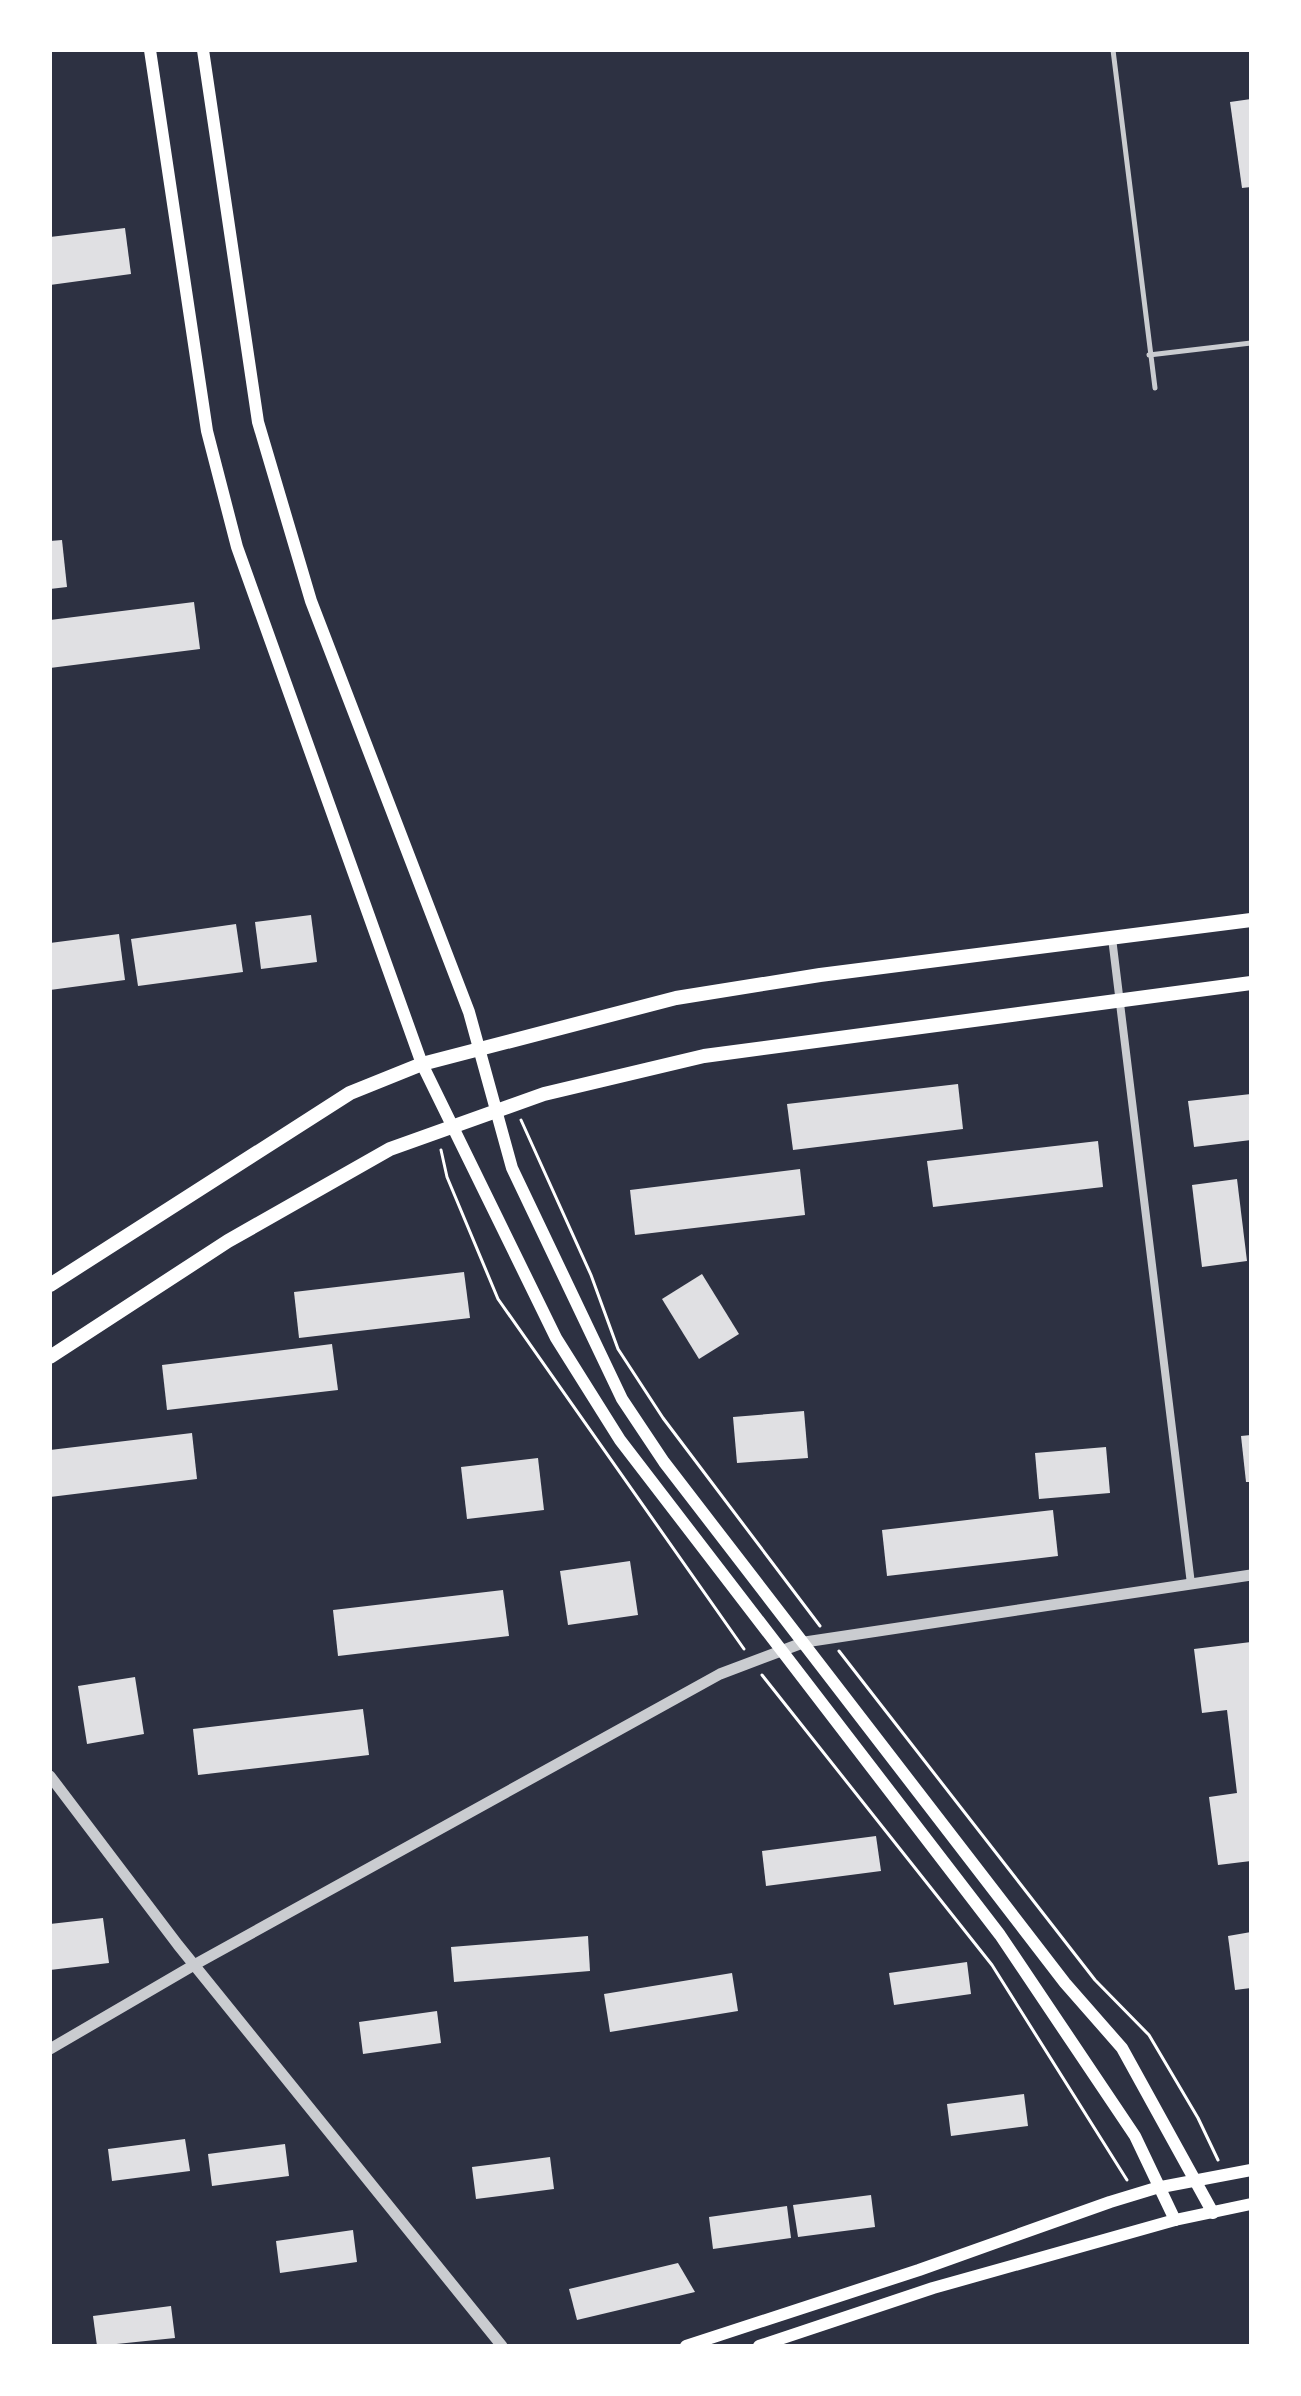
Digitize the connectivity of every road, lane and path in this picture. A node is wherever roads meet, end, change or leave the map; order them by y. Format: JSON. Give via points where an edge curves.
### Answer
{"nodes":[{"id":1,"x":150,"y":50,"type":"edge"},
{"id":2,"x":203,"y":50,"type":"edge"},
{"id":3,"x":1113,"y":50,"type":"edge"},
{"id":4,"x":1251,"y":343,"type":"edge"},
{"id":5,"x":1149,"y":355,"type":"junction"},
{"id":6,"x":1155,"y":388,"type":"dead end"},
{"id":7,"x":1251,"y":920,"type":"edge"},
{"id":8,"x":1112,"y":938,"type":"junction"},
{"id":9,"x":1251,"y":983,"type":"edge"},
{"id":10,"x":1119,"y":1000,"type":"junction"},
{"id":11,"x":476,"y":1050,"type":"junction"},
{"id":12,"x":422,"y":1064,"type":"junction"},
{"id":13,"x":497,"y":1111,"type":"junction"},
{"id":14,"x":453,"y":1126,"type":"junction"},
{"id":15,"x":50,"y":1285,"type":"edge"},
{"id":16,"x":50,"y":1357,"type":"edge"},
{"id":17,"x":1251,"y":1575,"type":"edge"},
{"id":18,"x":1191,"y":1584,"type":"junction"},
{"id":19,"x":805,"y":1642,"type":"junction"},
{"id":20,"x":780,"y":1649,"type":"junction"},
{"id":21,"x":50,"y":1776,"type":"edge"},
{"id":22,"x":194,"y":1965,"type":"junction"},
{"id":23,"x":50,"y":2049,"type":"edge"},
{"id":24,"x":1251,"y":2170,"type":"edge"},
{"id":25,"x":1196,"y":2181,"type":"junction"},
{"id":26,"x":1156,"y":2188,"type":"junction"},
{"id":27,"x":1251,"y":2204,"type":"edge"},
{"id":28,"x":1213,"y":2213,"type":"junction"},
{"id":29,"x":1175,"y":2220,"type":"junction"},
{"id":30,"x":502,"y":2346,"type":"edge"},
{"id":31,"x":686,"y":2346,"type":"edge"},
{"id":32,"x":759,"y":2346,"type":"edge"}],
"edges":[{"from":1,"to":12,"type":"main road","via":[[207,431],[237,547]]},
{"from":2,"to":11,"type":"main road","via":[[258,422],[311,601],[469,1012]]},
{"from":3,"to":5,"type":"lane"},
{"from":4,"to":5,"type":"lane"},
{"from":5,"to":6,"type":"lane"},
{"from":7,"to":8,"type":"main road"},
{"from":8,"to":10,"type":"street"},
{"from":8,"to":11,"type":"main road","via":[[676,998]]},
{"from":9,"to":10,"type":"main road"},
{"from":10,"to":13,"type":"main road","via":[[704,1056],[544,1094]]},
{"from":10,"to":18,"type":"street"},
{"from":11,"to":12,"type":"main road"},
{"from":11,"to":13,"type":"main road"},
{"from":12,"to":14,"type":"main road"},
{"from":12,"to":15,"type":"main road","via":[[350,1093]]},
{"from":13,"to":14,"type":"main road"},
{"from":13,"to":19,"type":"main road","via":[[512,1168],[622,1399],[664,1462]]},
{"from":14,"to":16,"type":"main road","via":[[390,1149],[296,1200]]},
{"from":14,"to":20,"type":"main road","via":[[556,1338],[620,1440]]},
{"from":17,"to":18,"type":"street"},
{"from":18,"to":19,"type":"street"},
{"from":19,"to":20,"type":"street"},
{"from":19,"to":25,"type":"main road","via":[[1065,1983],[1122,2048]]},
{"from":20,"to":22,"type":"street","via":[[720,1674]]},
{"from":20,"to":26,"type":"main road","via":[[1000,1935],[1135,2136]]},
{"from":21,"to":22,"type":"street"},
{"from":22,"to":23,"type":"street"},
{"from":22,"to":30,"type":"street"},
{"from":24,"to":25,"type":"main road"},
{"from":25,"to":26,"type":"main road"},
{"from":25,"to":28,"type":"main road"},
{"from":26,"to":29,"type":"main road"},
{"from":26,"to":31,"type":"main road"},
{"from":27,"to":28,"type":"main road"},
{"from":28,"to":29,"type":"main road"},
{"from":29,"to":32,"type":"main road","via":[[933,2288]]}]}
